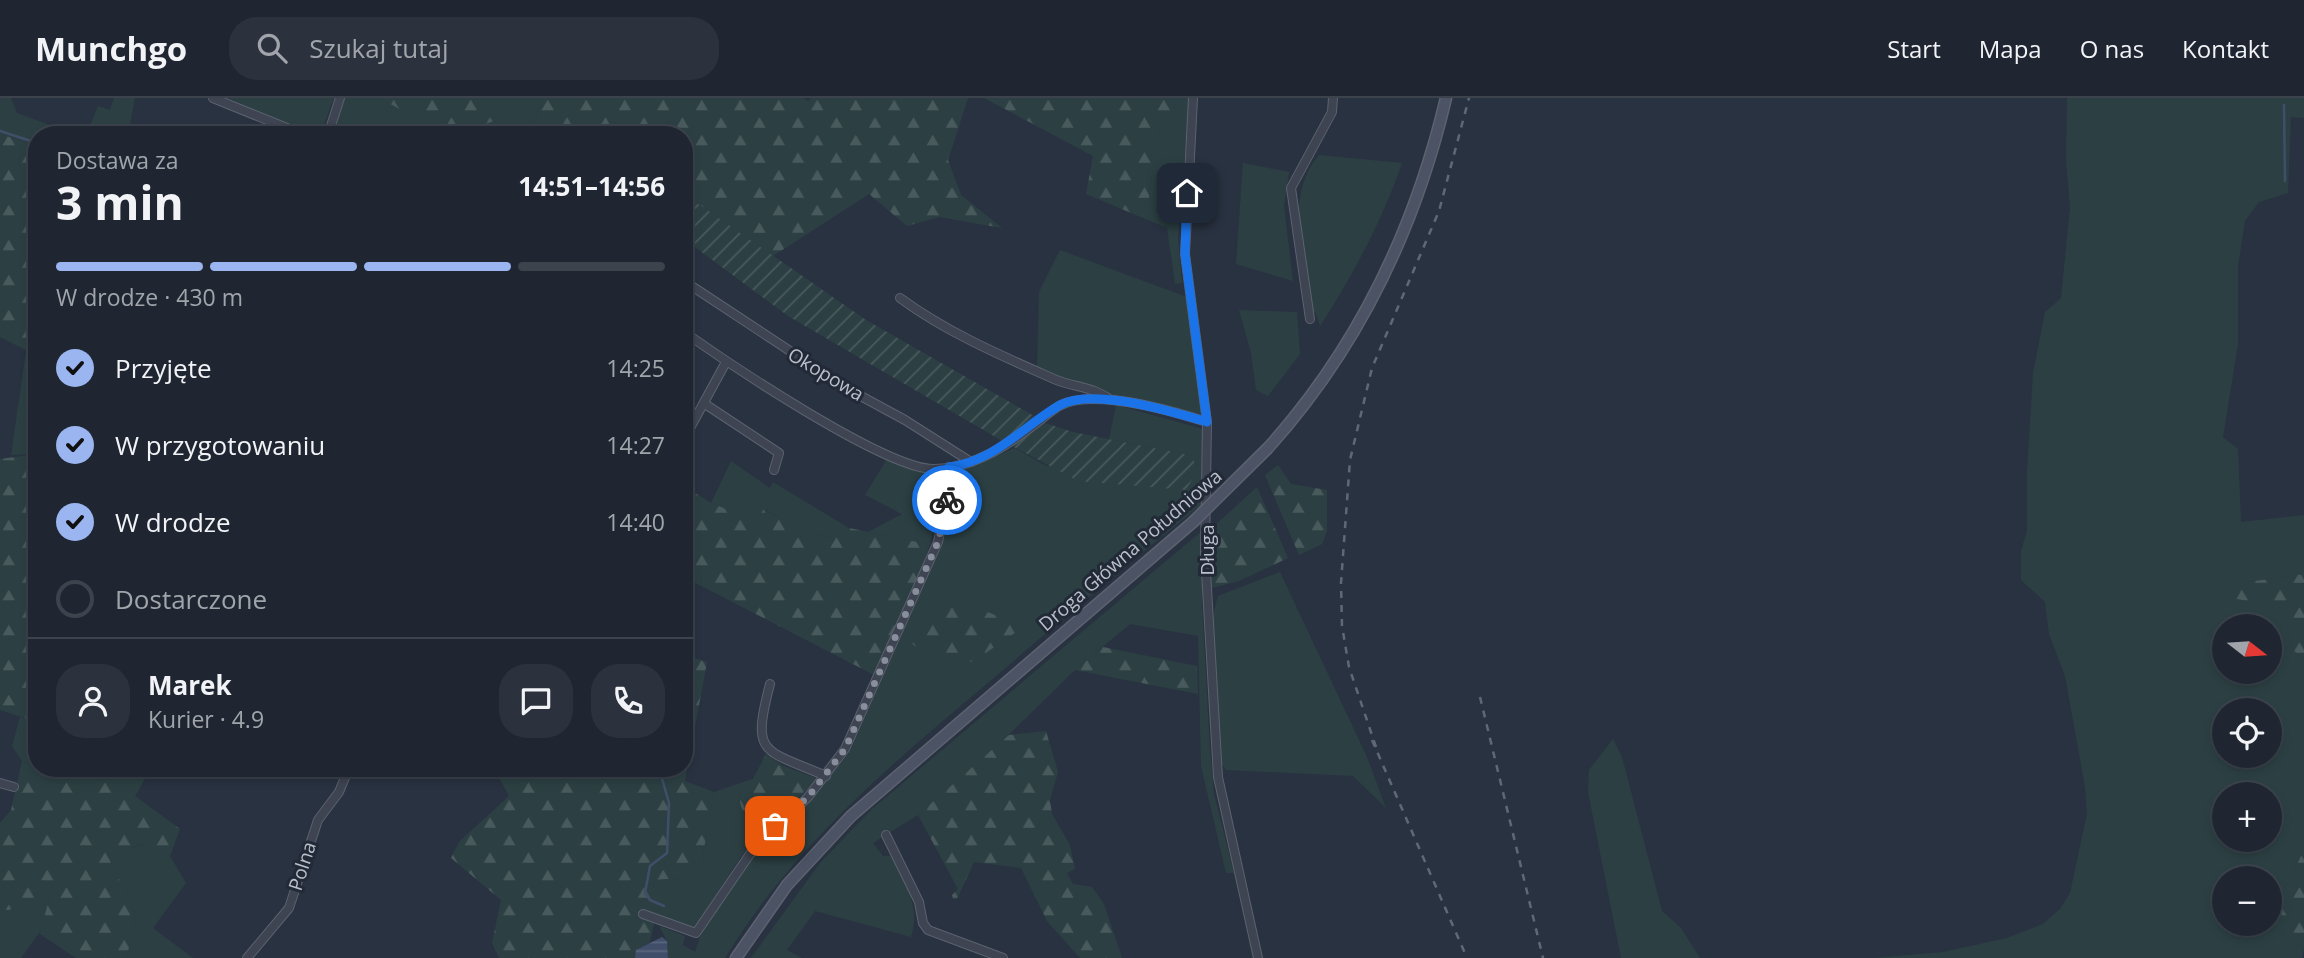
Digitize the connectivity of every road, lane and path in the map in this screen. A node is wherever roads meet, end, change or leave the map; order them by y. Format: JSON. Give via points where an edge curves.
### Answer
{"nodes":[{"id":1,"x":213,"y":98,"type":"edge"},
{"id":2,"x":340,"y":98,"type":"edge"},
{"id":3,"x":1193,"y":98,"type":"edge"},
{"id":4,"x":1334,"y":98,"type":"edge"},
{"id":5,"x":1446,"y":98,"type":"edge"},
{"id":6,"x":282,"y":126,"type":"edge"},
{"id":7,"x":331,"y":126,"type":"edge"},
{"id":8,"x":693,"y":287,"type":"edge"},
{"id":9,"x":900,"y":298,"type":"dead end"},
{"id":10,"x":1310,"y":319,"type":"dead end"},
{"id":11,"x":693,"y":338,"type":"edge"},
{"id":12,"x":726,"y":362,"type":"junction"},
{"id":13,"x":1109,"y":399,"type":"junction"},
{"id":14,"x":705,"y":404,"type":"junction"},
{"id":15,"x":1207,"y":422,"type":"junction"},
{"id":16,"x":693,"y":424,"type":"edge"},
{"id":17,"x":971,"y":462,"type":"junction"},
{"id":18,"x":949,"y":467,"type":"junction"},
{"id":19,"x":774,"y":470,"type":"dead end"},
{"id":20,"x":770,"y":684,"type":"dead end"},
{"id":21,"x":826,"y":776,"type":"junction"},
{"id":22,"x":345,"y":777,"type":"edge"},
{"id":23,"x":0,"y":783,"type":"edge"},
{"id":24,"x":14,"y":787,"type":"dead end"},
{"id":25,"x":886,"y":835,"type":"dead end"},
{"id":26,"x":643,"y":914,"type":"dead end"},
{"id":27,"x":247,"y":958,"type":"edge"},
{"id":28,"x":736,"y":958,"type":"edge"},
{"id":29,"x":1003,"y":958,"type":"edge"},
{"id":30,"x":1258,"y":958,"type":"edge"}],
"edges":[{"from":1,"to":6,"type":"street"},
{"from":2,"to":7,"type":"street"},
{"from":3,"to":15,"type":"street","name":"Długa","via":[[1185,254]]},
{"from":4,"to":10,"type":"street","via":[[1332,112],[1291,188]]},
{"from":5,"to":28,"type":"main road","name":"Droga Główna Południowa","bridge":true,"via":[[1419,193],[1378,289],[1333,366],[1268,448],[1193,522],[859,808],[788,885]]},
{"from":8,"to":17,"type":"street","name":"Okopowa","via":[[836,382]]},
{"from":9,"to":13,"type":"street","via":[[976,343]]},
{"from":11,"to":12,"type":"street"},
{"from":12,"to":14,"type":"street"},
{"from":12,"to":18,"type":"street","via":[[840,430],[899,459],[933,469]]},
{"from":13,"to":15,"type":"street"},
{"from":13,"to":17,"type":"street","via":[[1063,404],[1007,445]]},
{"from":14,"to":16,"type":"street"},
{"from":14,"to":19,"type":"street","via":[[779,453]]},
{"from":15,"to":30,"type":"street","name":"Długa","via":[[1205,554],[1218,778]]},
{"from":17,"to":18,"type":"street"},
{"from":18,"to":21,"type":"street","via":[[938,542],[845,749]]},
{"from":20,"to":21,"type":"street","via":[[762,739],[773,753]]},
{"from":21,"to":26,"type":"street","via":[[750,854],[696,933]]},
{"from":22,"to":27,"type":"street","name":"Polna","via":[[318,820],[289,908]]},
{"from":23,"to":24,"type":"street"},
{"from":25,"to":29,"type":"street","via":[[928,930]]}]}
